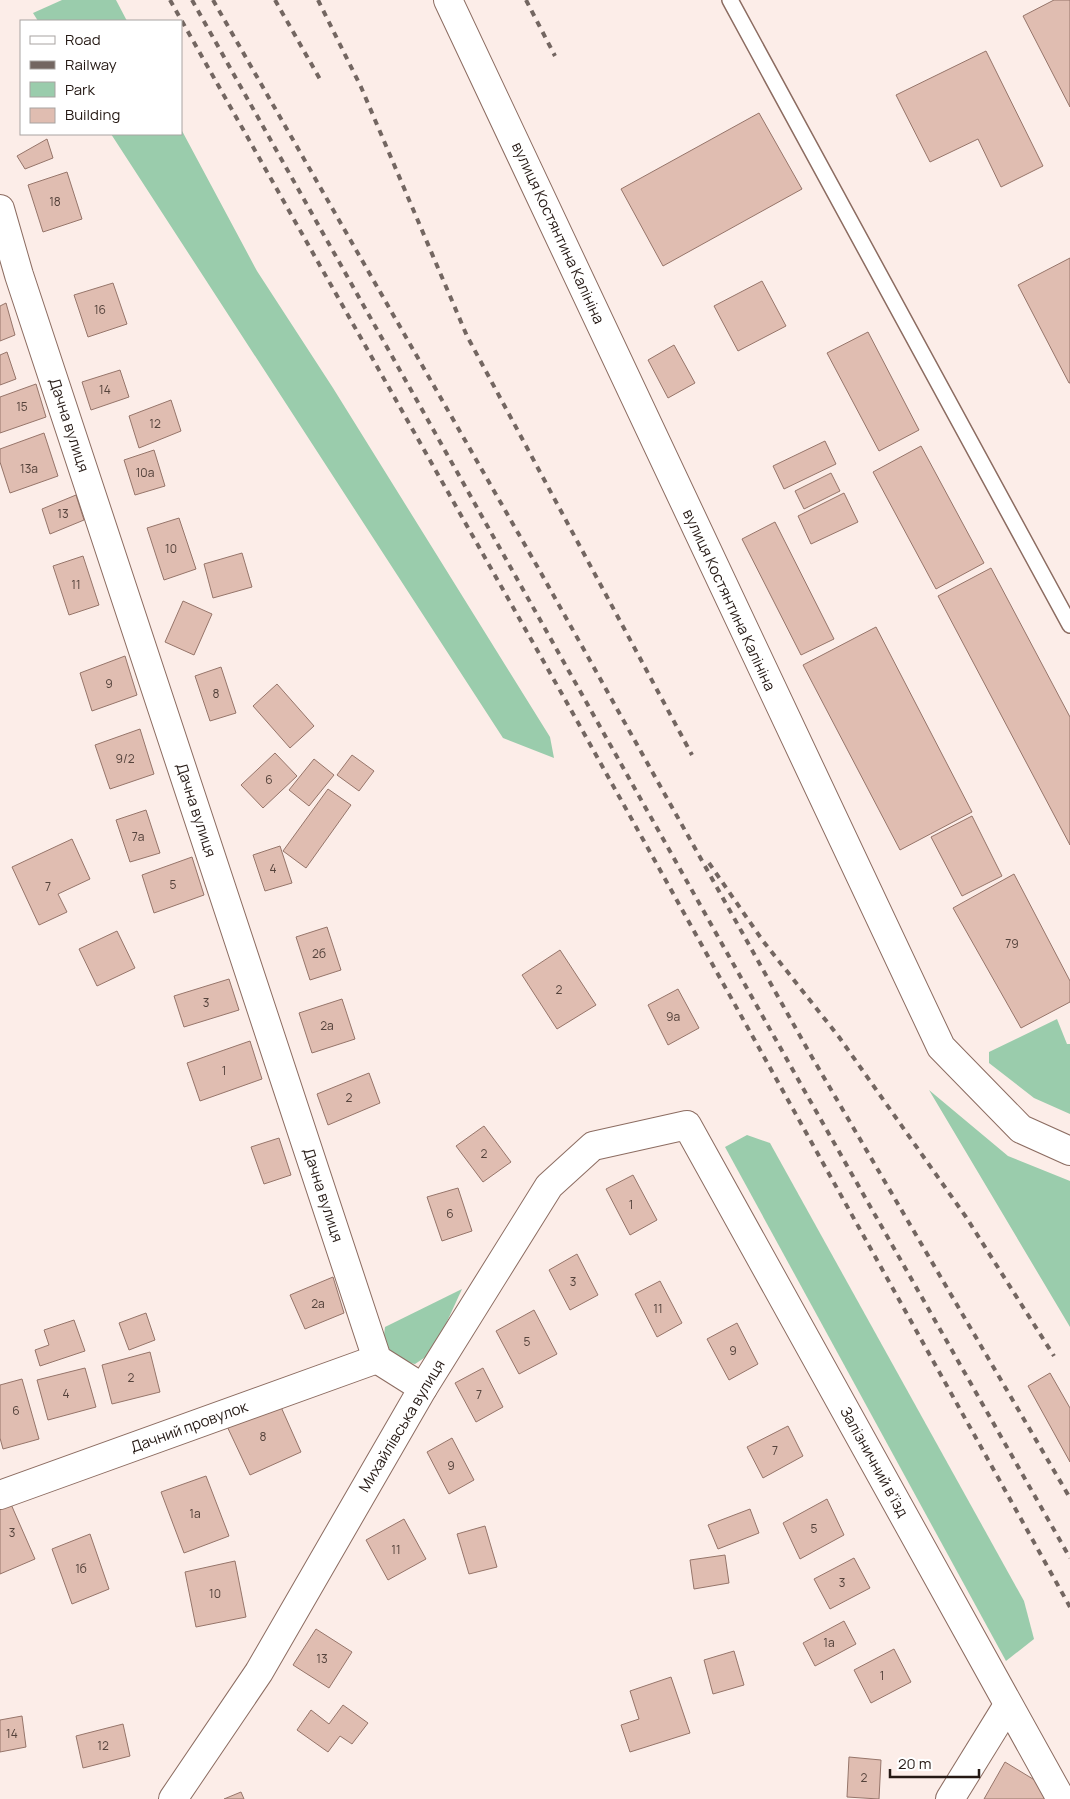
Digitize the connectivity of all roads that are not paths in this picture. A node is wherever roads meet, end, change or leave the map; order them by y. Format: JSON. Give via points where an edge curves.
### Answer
{"nodes":[{"id":1,"x":448,"y":0,"type":"edge"},
{"id":2,"x":730,"y":0,"type":"edge"},
{"id":3,"x":0,"y":209,"type":"edge"},
{"id":4,"x":10,"y":279,"type":"edge"},
{"id":5,"x":1070,"y":625,"type":"edge"},
{"id":6,"x":687,"y":1125,"type":"joint"},
{"id":7,"x":1070,"y":1151,"type":"edge"},
{"id":8,"x":377,"y":1359,"type":"junction"},
{"id":9,"x":423,"y":1388,"type":"junction"},
{"id":10,"x":0,"y":1495,"type":"edge"},
{"id":11,"x":1008,"y":1705,"type":"junction"},
{"id":12,"x":172,"y":1799,"type":"edge"},
{"id":13,"x":950,"y":1799,"type":"edge"},
{"id":14,"x":1061,"y":1799,"type":"edge"}],
"edges":[{"from":1,"to":7,"type":"street","name":"вулиця Костянтина Калініна","via":[[941,1047],[1021,1129]]},
{"from":2,"to":5,"type":"lane"},
{"from":3,"to":4,"type":"street","name":"Дачна вулиця"},
{"from":4,"to":8,"type":"street","name":"Дачна вулиця"},
{"from":6,"to":9,"type":"street","name":"Михайлівська вулиця","via":[[593,1146],[549,1186]]},
{"from":6,"to":11,"type":"street","name":"Залізничний в’їзд"},
{"from":8,"to":9,"type":"street"},
{"from":8,"to":10,"type":"street","name":"Дачний провулок"},
{"from":9,"to":12,"type":"street","name":"Михайлівська вулиця","via":[[258,1672]]},
{"from":11,"to":13,"type":"street"},
{"from":11,"to":14,"type":"street","name":"Залізничний в’їзд"}]}
